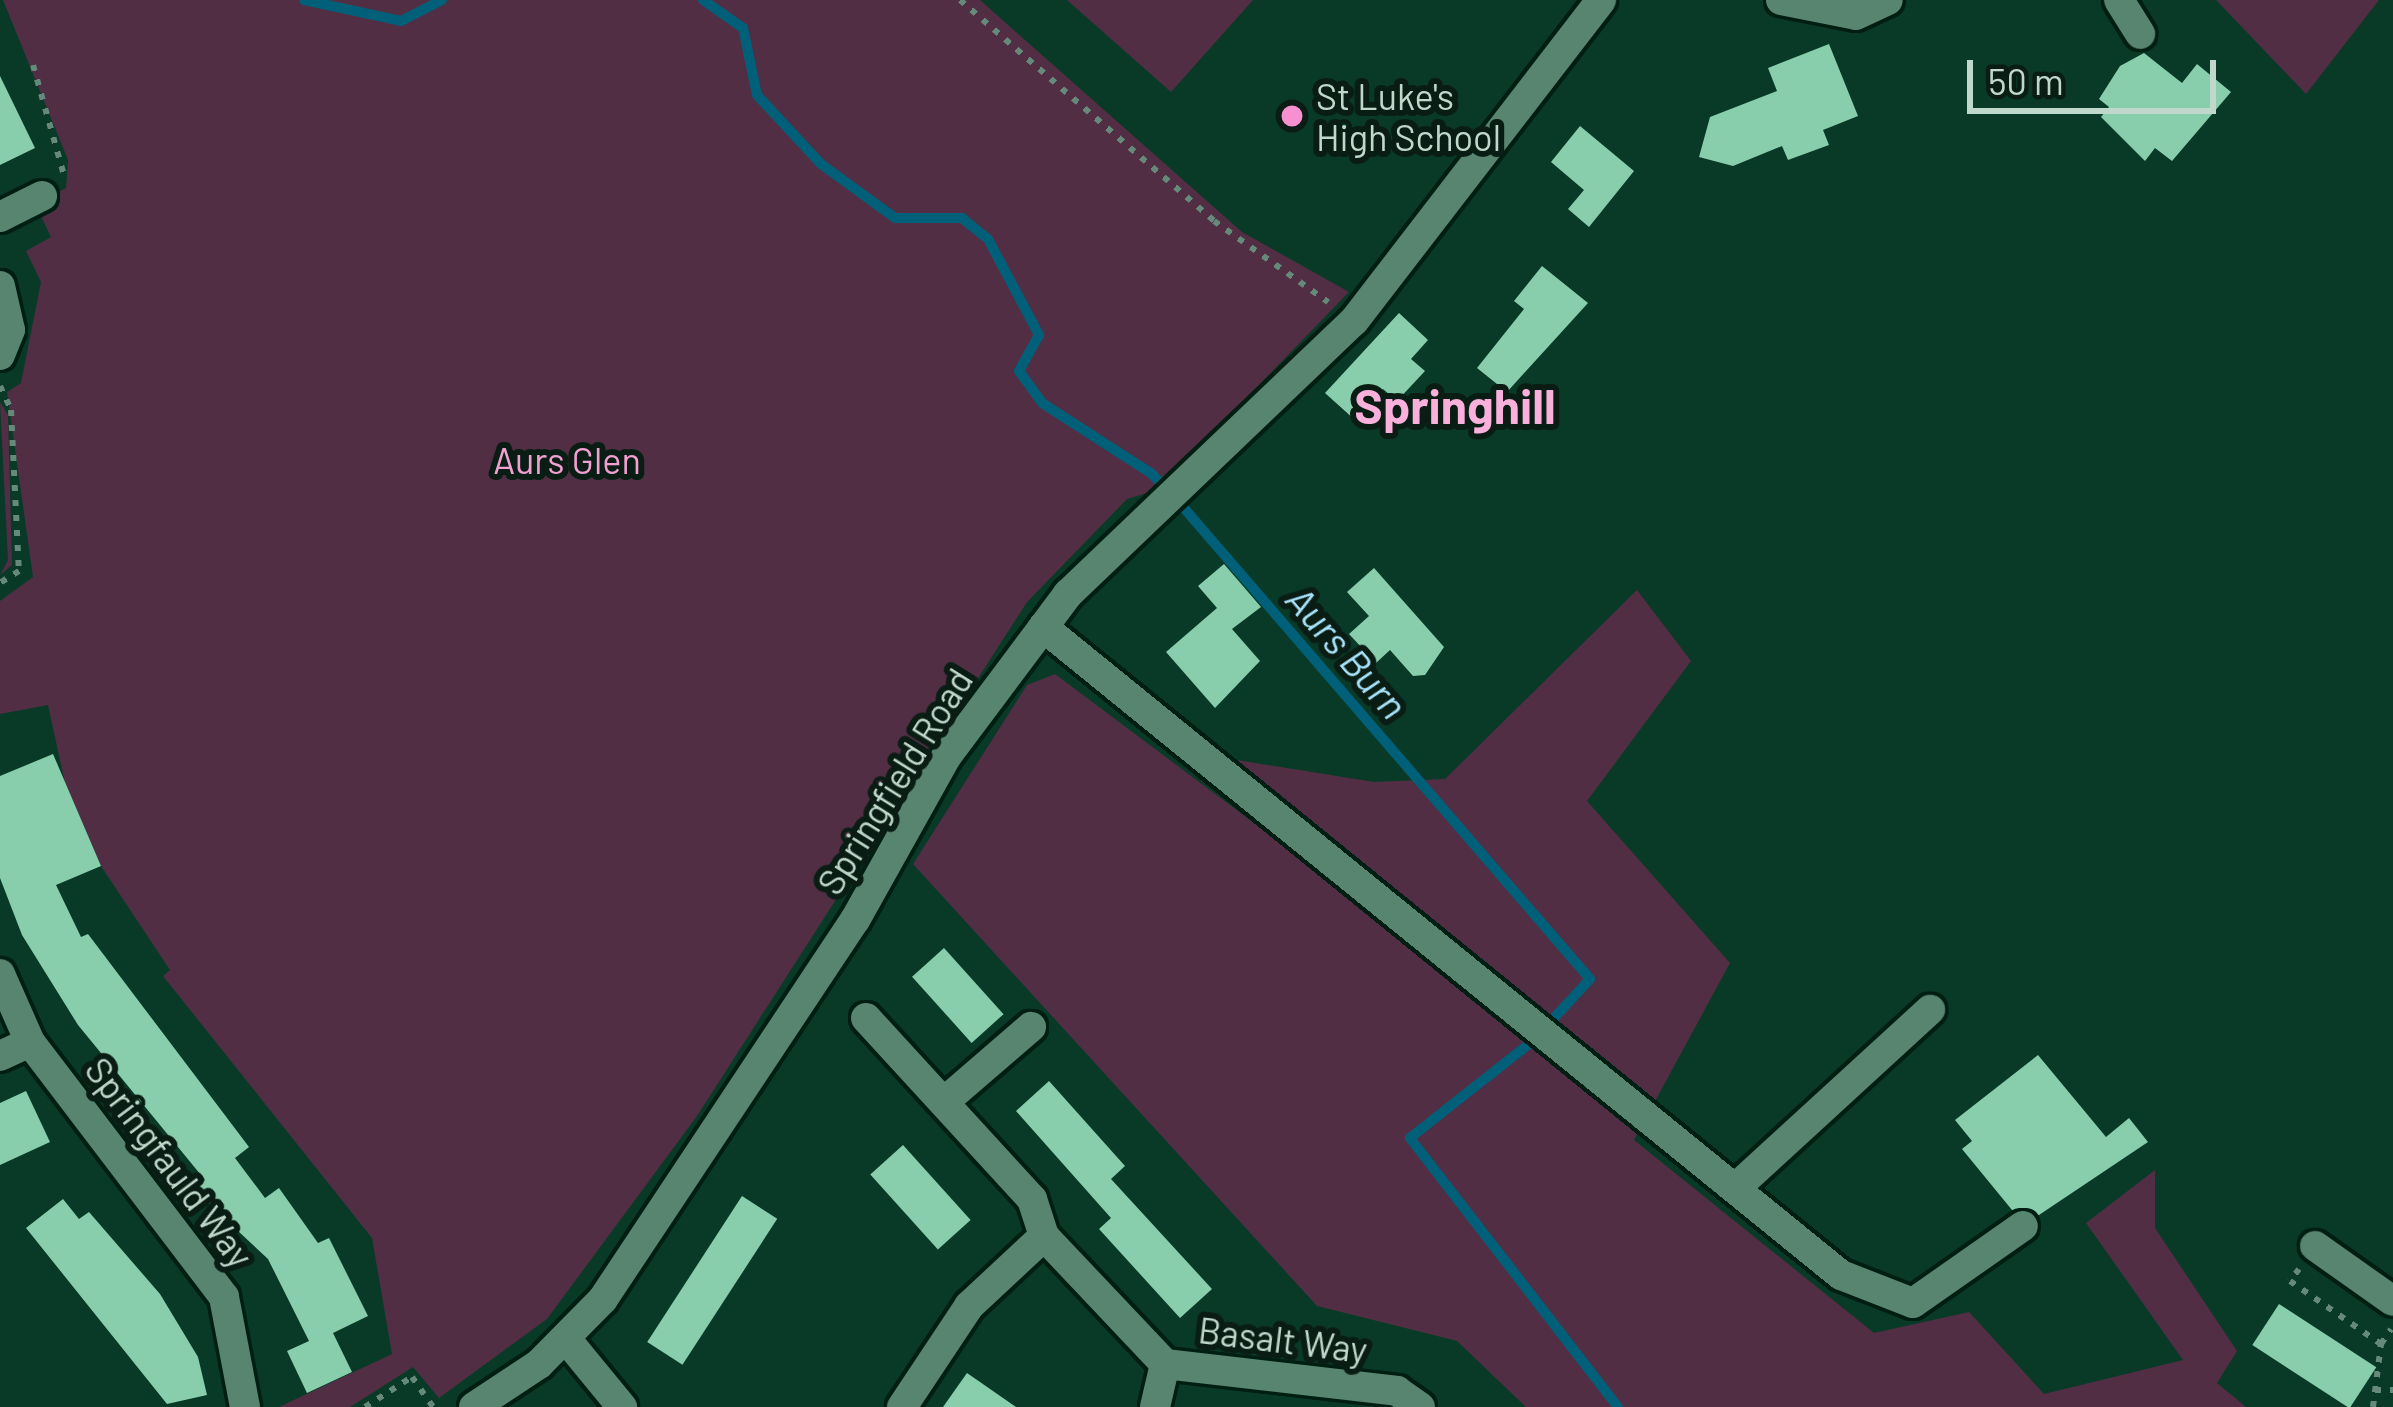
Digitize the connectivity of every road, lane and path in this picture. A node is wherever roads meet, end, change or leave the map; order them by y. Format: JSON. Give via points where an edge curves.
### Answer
{"nodes":[{"id":1,"x":960,"y":0,"type":"edge"},
{"id":2,"x":1601,"y":0,"type":"edge"},
{"id":3,"x":1780,"y":0,"type":"edge"},
{"id":4,"x":1888,"y":0,"type":"edge"},
{"id":5,"x":2119,"y":0,"type":"edge"},
{"id":6,"x":2140,"y":34,"type":"dead end"},
{"id":7,"x":33,"y":65,"type":"dead end"},
{"id":8,"x":42,"y":196,"type":"joint"},
{"id":9,"x":0,"y":217,"type":"edge"},
{"id":10,"x":0,"y":286,"type":"edge"},
{"id":11,"x":1354,"y":321,"type":"junction"},
{"id":12,"x":0,"y":355,"type":"edge"},
{"id":13,"x":0,"y":386,"type":"edge"},
{"id":14,"x":0,"y":583,"type":"edge"},
{"id":15,"x":1043,"y":627,"type":"junction"},
{"id":16,"x":0,"y":974,"type":"edge"},
{"id":17,"x":1930,"y":1010,"type":"dead end"},
{"id":18,"x":866,"y":1018,"type":"dead end"},
{"id":19,"x":1030,"y":1028,"type":"dead end"},
{"id":20,"x":30,"y":1042,"type":"junction"},
{"id":21,"x":0,"y":1056,"type":"edge"},
{"id":22,"x":944,"y":1102,"type":"junction"},
{"id":23,"x":1740,"y":1184,"type":"junction"},
{"id":24,"x":2023,"y":1226,"type":"dead end"},
{"id":25,"x":1044,"y":1236,"type":"junction"},
{"id":26,"x":2315,"y":1246,"type":"joint"},
{"id":27,"x":2393,"y":1301,"type":"edge"},
{"id":28,"x":2393,"y":1326,"type":"edge"},
{"id":29,"x":567,"y":1340,"type":"junction"},
{"id":30,"x":2381,"y":1344,"type":"junction"},
{"id":31,"x":1166,"y":1364,"type":"junction"},
{"id":32,"x":2375,"y":1390,"type":"junction"},
{"id":33,"x":2393,"y":1390,"type":"edge"},
{"id":34,"x":245,"y":1407,"type":"edge"},
{"id":35,"x":364,"y":1407,"type":"edge"},
{"id":36,"x":433,"y":1407,"type":"edge"},
{"id":37,"x":473,"y":1407,"type":"edge"},
{"id":38,"x":622,"y":1407,"type":"edge"},
{"id":39,"x":902,"y":1407,"type":"edge"},
{"id":40,"x":1155,"y":1407,"type":"edge"},
{"id":41,"x":1420,"y":1407,"type":"edge"},
{"id":42,"x":2373,"y":1407,"type":"edge"}],
"edges":[{"from":1,"to":11,"type":"path","via":[[1214,221]]},
{"from":2,"to":11,"type":"street","name":"Springfield Road"},
{"from":3,"to":4,"type":"street","via":[[1856,15]]},
{"from":5,"to":6,"type":"street"},
{"from":7,"to":8,"type":"path","via":[[66,162],[63,185]]},
{"from":8,"to":9,"type":"street"},
{"from":10,"to":12,"type":"street","via":[[10,330]]},
{"from":11,"to":15,"type":"street","name":"Springfield Road"},
{"from":13,"to":14,"type":"path","via":[[11,410],[19,571]]},
{"from":15,"to":23,"type":"street"},
{"from":15,"to":29,"type":"street","name":"Springfield Road","via":[[946,757],[855,920]]},
{"from":16,"to":20,"type":"street","name":"Springfauld Way"},
{"from":17,"to":23,"type":"street"},
{"from":18,"to":22,"type":"street","name":"Basalt Way"},
{"from":19,"to":22,"type":"street"},
{"from":20,"to":21,"type":"street"},
{"from":20,"to":34,"type":"street","name":"Springfauld Way","via":[[224,1298]]},
{"from":22,"to":25,"type":"street","name":"Basalt Way","via":[[1032,1199]]},
{"from":23,"to":24,"type":"street","via":[[1841,1275],[1913,1303]]},
{"from":25,"to":31,"type":"street","name":"Basalt Way"},
{"from":25,"to":39,"type":"street","via":[[969,1306]]},
{"from":26,"to":27,"type":"street"},
{"from":26,"to":30,"type":"path","via":[[2290,1281]]},
{"from":28,"to":30,"type":"path"},
{"from":29,"to":37,"type":"street","name":"Springfield Road"},
{"from":29,"to":38,"type":"street"},
{"from":30,"to":32,"type":"path"},
{"from":31,"to":40,"type":"street"},
{"from":31,"to":41,"type":"street","name":"Basalt Way","via":[[1396,1391]]},
{"from":32,"to":33,"type":"path"},
{"from":32,"to":42,"type":"path"},
{"from":35,"to":36,"type":"path","via":[[412,1377]]}]}
